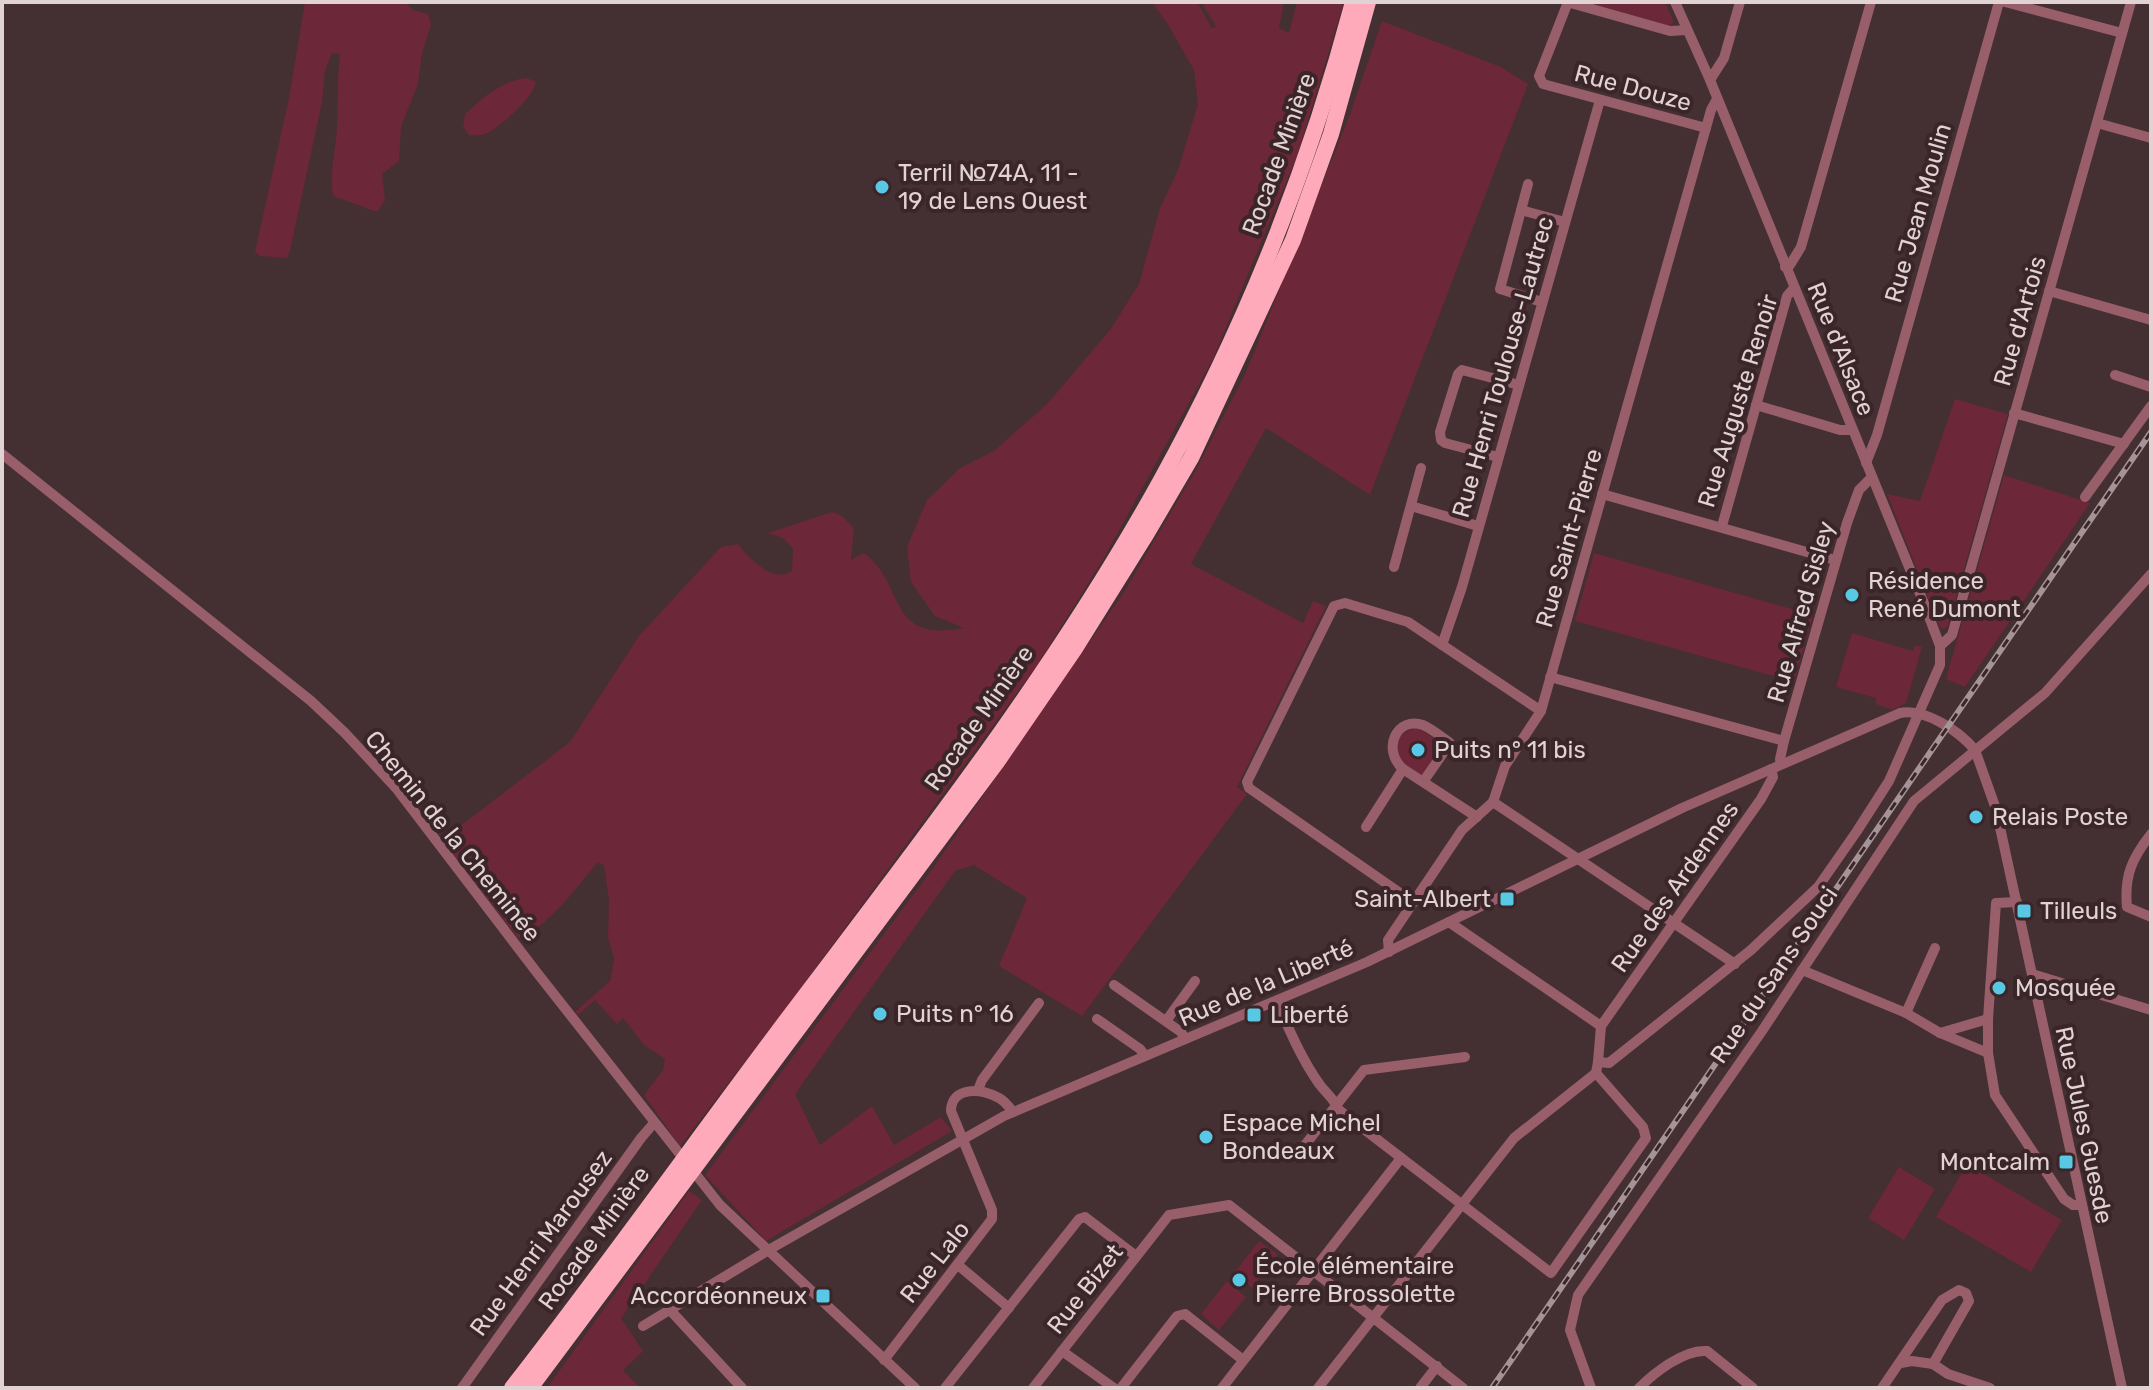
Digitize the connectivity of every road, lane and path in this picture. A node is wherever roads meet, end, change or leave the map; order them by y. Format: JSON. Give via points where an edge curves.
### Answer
{"nodes":[{"id":1,"x":1353,"y":2,"type":"edge"},
{"id":2,"x":1368,"y":2,"type":"edge"},
{"id":3,"x":1567,"y":2,"type":"edge"},
{"id":4,"x":1675,"y":2,"type":"edge"},
{"id":5,"x":1740,"y":2,"type":"edge"},
{"id":6,"x":1871,"y":2,"type":"edge"},
{"id":7,"x":1999,"y":2,"type":"edge"},
{"id":8,"x":2005,"y":2,"type":"edge"},
{"id":9,"x":2131,"y":2,"type":"edge"},
{"id":10,"x":1687,"y":30,"type":"junction"},
{"id":11,"x":2122,"y":33,"type":"junction"},
{"id":12,"x":1710,"y":80,"type":"junction"},
{"id":13,"x":1717,"y":99,"type":"junction"},
{"id":14,"x":1600,"y":100,"type":"junction"},
{"id":15,"x":2097,"y":123,"type":"junction"},
{"id":16,"x":1706,"y":128,"type":"junction"},
{"id":17,"x":2151,"y":138,"type":"edge"},
{"id":18,"x":1528,"y":184,"type":"dead end"},
{"id":19,"x":1521,"y":210,"type":"junction"},
{"id":20,"x":1565,"y":222,"type":"junction"},
{"id":21,"x":1785,"y":267,"type":"junction"},
{"id":22,"x":1794,"y":288,"type":"junction"},
{"id":23,"x":2049,"y":291,"type":"junction"},
{"id":24,"x":1542,"y":302,"type":"junction"},
{"id":25,"x":2151,"y":320,"type":"edge"},
{"id":26,"x":2115,"y":375,"type":"dead end"},
{"id":27,"x":1519,"y":385,"type":"junction"},
{"id":28,"x":2151,"y":387,"type":"edge"},
{"id":29,"x":1756,"y":405,"type":"junction"},
{"id":30,"x":2151,"y":406,"type":"edge"},
{"id":31,"x":2014,"y":413,"type":"junction"},
{"id":32,"x":1854,"y":435,"type":"junction"},
{"id":33,"x":1877,"y":435,"type":"junction"},
{"id":34,"x":2124,"y":444,"type":"junction"},
{"id":35,"x":2,"y":454,"type":"edge"},
{"id":36,"x":1498,"y":457,"type":"junction"},
{"id":37,"x":1866,"y":463,"type":"junction"},
{"id":38,"x":1421,"y":468,"type":"dead end"},
{"id":39,"x":1872,"y":477,"type":"junction"},
{"id":40,"x":1602,"y":494,"type":"junction"},
{"id":41,"x":2085,"y":497,"type":"dead end"},
{"id":42,"x":1411,"y":506,"type":"junction"},
{"id":43,"x":1478,"y":526,"type":"junction"},
{"id":44,"x":1722,"y":526,"type":"junction"},
{"id":45,"x":1835,"y":560,"type":"junction"},
{"id":46,"x":1394,"y":567,"type":"dead end"},
{"id":47,"x":2151,"y":574,"type":"edge"},
{"id":48,"x":1442,"y":645,"type":"junction"},
{"id":49,"x":1940,"y":646,"type":"junction"},
{"id":50,"x":1550,"y":677,"type":"junction"},
{"id":51,"x":1541,"y":711,"type":"junction"},
{"id":52,"x":1920,"y":713,"type":"junction"},
{"id":53,"x":1784,"y":741,"type":"junction"},
{"id":54,"x":1975,"y":750,"type":"junction"},
{"id":55,"x":1776,"y":767,"type":"junction"},
{"id":56,"x":1403,"y":769,"type":"junction"},
{"id":57,"x":1423,"y":782,"type":"junction"},
{"id":58,"x":1493,"y":802,"type":"junction"},
{"id":59,"x":1477,"y":817,"type":"junction"},
{"id":60,"x":1366,"y":827,"type":"dead end"},
{"id":61,"x":2151,"y":834,"type":"edge"},
{"id":62,"x":1578,"y":858,"type":"junction"},
{"id":63,"x":1413,"y":902,"type":"junction"},
{"id":64,"x":2017,"y":902,"type":"junction"},
{"id":65,"x":2151,"y":917,"type":"edge"},
{"id":66,"x":1449,"y":922,"type":"junction"},
{"id":67,"x":1674,"y":923,"type":"junction"},
{"id":68,"x":1935,"y":948,"type":"dead end"},
{"id":69,"x":1389,"y":952,"type":"junction"},
{"id":70,"x":1735,"y":964,"type":"junction"},
{"id":71,"x":1802,"y":970,"type":"junction"},
{"id":72,"x":2032,"y":974,"type":"junction"},
{"id":73,"x":1195,"y":981,"type":"dead end"},
{"id":74,"x":1114,"y":985,"type":"dead end"},
{"id":75,"x":1278,"y":1000,"type":"junction"},
{"id":76,"x":1039,"y":1003,"type":"dead end"},
{"id":77,"x":2151,"y":1010,"type":"edge"},
{"id":78,"x":1906,"y":1013,"type":"junction"},
{"id":79,"x":1097,"y":1019,"type":"dead end"},
{"id":80,"x":1988,"y":1019,"type":"junction"},
{"id":81,"x":1166,"y":1021,"type":"junction"},
{"id":82,"x":1601,"y":1026,"type":"junction"},
{"id":83,"x":1940,"y":1033,"type":"junction"},
{"id":84,"x":1185,"y":1039,"type":"junction"},
{"id":85,"x":1988,"y":1053,"type":"junction"},
{"id":86,"x":1145,"y":1056,"type":"junction"},
{"id":87,"x":1465,"y":1057,"type":"dead end"},
{"id":88,"x":1597,"y":1068,"type":"junction"},
{"id":89,"x":978,"y":1090,"type":"junction"},
{"id":90,"x":1337,"y":1104,"type":"junction"},
{"id":91,"x":1013,"y":1112,"type":"junction"},
{"id":92,"x":654,"y":1123,"type":"junction"},
{"id":93,"x":963,"y":1138,"type":"junction"},
{"id":94,"x":1297,"y":1150,"type":"dead end"},
{"id":95,"x":1401,"y":1158,"type":"junction"},
{"id":96,"x":1462,"y":1204,"type":"junction"},
{"id":97,"x":2081,"y":1205,"type":"junction"},
{"id":98,"x":767,"y":1251,"type":"junction"},
{"id":99,"x":1136,"y":1256,"type":"junction"},
{"id":100,"x":958,"y":1265,"type":"junction"},
{"id":101,"x":1312,"y":1269,"type":"junction"},
{"id":102,"x":1009,"y":1308,"type":"junction"},
{"id":103,"x":670,"y":1310,"type":"junction"},
{"id":104,"x":1373,"y":1317,"type":"junction"},
{"id":105,"x":643,"y":1326,"type":"dead end"},
{"id":106,"x":1062,"y":1351,"type":"junction"},
{"id":107,"x":884,"y":1360,"type":"junction"},
{"id":108,"x":1243,"y":1360,"type":"junction"},
{"id":109,"x":1901,"y":1363,"type":"junction"},
{"id":110,"x":1933,"y":1364,"type":"junction"},
{"id":111,"x":1437,"y":1366,"type":"junction"},
{"id":112,"x":1961,"y":1384,"type":"edge"},
{"id":113,"x":462,"y":1388,"type":"edge"},
{"id":114,"x":512,"y":1388,"type":"edge"},
{"id":115,"x":530,"y":1388,"type":"edge"},
{"id":116,"x":742,"y":1388,"type":"edge"},
{"id":117,"x":915,"y":1388,"type":"edge"},
{"id":118,"x":945,"y":1388,"type":"edge"},
{"id":119,"x":1033,"y":1388,"type":"edge"},
{"id":120,"x":1114,"y":1388,"type":"edge"},
{"id":121,"x":1121,"y":1388,"type":"edge"},
{"id":122,"x":1222,"y":1388,"type":"edge"},
{"id":123,"x":1318,"y":1388,"type":"edge"},
{"id":124,"x":1420,"y":1388,"type":"edge"},
{"id":125,"x":1463,"y":1388,"type":"edge"},
{"id":126,"x":1591,"y":1388,"type":"edge"},
{"id":127,"x":1639,"y":1388,"type":"edge"},
{"id":128,"x":1753,"y":1388,"type":"edge"},
{"id":129,"x":1882,"y":1388,"type":"edge"},
{"id":130,"x":1990,"y":1388,"type":"edge"},
{"id":131,"x":2122,"y":1388,"type":"edge"}],
"edges":[{"from":1,"to":114,"type":"highway","name":"Rocade Minière","via":[[1298,182],[1258,280],[1180,444],[1112,563],[989,747]]},
{"from":2,"to":115,"type":"highway","name":"Rocade Minière","via":[[1331,134],[1293,240],[1191,458],[1147,533],[997,762]]},
{"from":3,"to":10,"type":"street","via":[[1670,31]]},
{"from":3,"to":14,"type":"street","name":"Rue Douze","via":[[1539,76],[1543,84]]},
{"from":4,"to":10,"type":"street","name":"Rue d'Alsace"},
{"from":5,"to":12,"type":"street","via":[[1724,58]]},
{"from":6,"to":21,"type":"street","via":[[1801,247]]},
{"from":7,"to":33,"type":"street","name":"Rue Jean Moulin"},
{"from":8,"to":11,"type":"street"},
{"from":9,"to":11,"type":"street","name":"Rue d'Artois"},
{"from":10,"to":12,"type":"street","name":"Rue d'Alsace"},
{"from":11,"to":15,"type":"street","name":"Rue d'Artois"},
{"from":12,"to":13,"type":"street","name":"Rue d'Alsace"},
{"from":13,"to":16,"type":"street","name":"Rue Saint-Pierre"},
{"from":13,"to":21,"type":"street","name":"Rue d'Alsace"},
{"from":14,"to":16,"type":"street","name":"Rue Douze"},
{"from":14,"to":20,"type":"street","name":"Rue Henri Toulouse-Lautrec"},
{"from":15,"to":17,"type":"street"},
{"from":15,"to":23,"type":"street","name":"Rue d'Artois"},
{"from":16,"to":40,"type":"street","name":"Rue Saint-Pierre"},
{"from":18,"to":19,"type":"street"},
{"from":19,"to":20,"type":"street"},
{"from":19,"to":24,"type":"street","via":[[1500,286],[1502,292]]},
{"from":20,"to":24,"type":"street","name":"Rue Henri Toulouse-Lautrec"},
{"from":21,"to":22,"type":"street","name":"Rue d'Alsace"},
{"from":22,"to":29,"type":"street","name":"Rue Auguste Renoir","via":[[1787,296]]},
{"from":22,"to":32,"type":"street","name":"Rue d'Alsace"},
{"from":23,"to":25,"type":"street"},
{"from":23,"to":31,"type":"street","name":"Rue d'Artois"},
{"from":24,"to":27,"type":"street","name":"Rue Henri Toulouse-Lautrec"},
{"from":26,"to":28,"type":"street"},
{"from":27,"to":36,"type":"street","name":"Rue Henri Toulouse-Lautrec"},
{"from":27,"to":36,"type":"street","via":[[1462,370],[1440,432],[1445,443]]},
{"from":29,"to":32,"type":"street"},
{"from":29,"to":44,"type":"street","name":"Rue Auguste Renoir"},
{"from":30,"to":34,"type":"street"},
{"from":31,"to":34,"type":"street"},
{"from":31,"to":49,"type":"street","name":"Rue d'Artois","via":[[1952,635]]},
{"from":32,"to":33,"type":"street"},
{"from":32,"to":37,"type":"street","name":"Rue d'Alsace"},
{"from":33,"to":37,"type":"street","name":"Rue Jean Moulin"},
{"from":34,"to":41,"type":"street"},
{"from":35,"to":92,"type":"street","name":"Chemin de la Cheminée","via":[[345,733],[396,788]]},
{"from":36,"to":43,"type":"street","name":"Rue Henri Toulouse-Lautrec"},
{"from":37,"to":39,"type":"street","name":"Rue d'Alsace"},
{"from":38,"to":42,"type":"street"},
{"from":39,"to":45,"type":"street","name":"Rue Alfred Sisley","via":[[1859,490]]},
{"from":39,"to":49,"type":"street","name":"Rue d'Alsace"},
{"from":40,"to":44,"type":"street"},
{"from":40,"to":50,"type":"street","name":"Rue Saint-Pierre"},
{"from":42,"to":43,"type":"street"},
{"from":42,"to":46,"type":"street"},
{"from":43,"to":48,"type":"street","name":"Rue Henri Toulouse-Lautrec"},
{"from":44,"to":45,"type":"street"},
{"from":45,"to":53,"type":"street","name":"Rue Alfred Sisley"},
{"from":47,"to":54,"type":"street","name":"Rue du Sans Souci","via":[[2045,693]]},
{"from":48,"to":51,"type":"street"},
{"from":48,"to":63,"type":"street","via":[[1408,622],[1345,603],[1334,606],[1247,782]]},
{"from":49,"to":52,"type":"street","via":[[1940,665]]},
{"from":50,"to":51,"type":"street","name":"Rue Saint-Pierre"},
{"from":50,"to":53,"type":"street"},
{"from":51,"to":58,"type":"street","name":"Rue Saint-Pierre","via":[[1505,766]]},
{"from":52,"to":54,"type":"street"},
{"from":52,"to":55,"type":"street","name":"Rue de la Liberté","via":[[1900,713]]},
{"from":52,"to":70,"type":"street","via":[[1889,781],[1818,887]]},
{"from":53,"to":55,"type":"street","name":"Rue Alfred Sisley"},
{"from":54,"to":64,"type":"street","name":"Rue Jules Guesde","via":[[1996,809]]},
{"from":54,"to":71,"type":"street","name":"Rue du Sans Souci","via":[[1914,801]]},
{"from":55,"to":62,"type":"street","name":"Rue de la Liberté"},
{"from":55,"to":67,"type":"street","name":"Rue des Ardennes","via":[[1761,799]]},
{"from":56,"to":57,"type":"street"},
{"from":56,"to":57,"type":"street","via":[[1392,753],[1392,742],[1404,727],[1423,725],[1450,743]]},
{"from":56,"to":60,"type":"street"},
{"from":57,"to":59,"type":"street"},
{"from":58,"to":59,"type":"street","name":"Rue Saint-Pierre"},
{"from":58,"to":62,"type":"street"},
{"from":59,"to":63,"type":"street","name":"Rue Saint-Pierre","via":[[1462,830]]},
{"from":61,"to":65,"type":"street","via":[[2124,883],[2127,907]]},
{"from":62,"to":66,"type":"street","name":"Rue de la Liberté"},
{"from":62,"to":67,"type":"street"},
{"from":63,"to":69,"type":"street","name":"Rue Saint-Pierre","via":[[1388,940]]},
{"from":64,"to":72,"type":"street","name":"Rue Jules Guesde"},
{"from":64,"to":80,"type":"street","via":[[1996,903]]},
{"from":66,"to":69,"type":"street","name":"Rue de la Liberté"},
{"from":66,"to":82,"type":"street"},
{"from":67,"to":70,"type":"street"},
{"from":67,"to":82,"type":"street","name":"Rue des Ardennes"},
{"from":68,"to":78,"type":"street"},
{"from":69,"to":75,"type":"street","name":"Rue de la Liberté"},
{"from":70,"to":88,"type":"street"},
{"from":71,"to":78,"type":"street"},
{"from":71,"to":126,"type":"street","name":"Rue du Sans Souci","via":[[1578,1295],[1570,1330]]},
{"from":72,"to":77,"type":"street"},
{"from":72,"to":97,"type":"street","name":"Rue Jules Guesde"},
{"from":73,"to":81,"type":"street"},
{"from":74,"to":81,"type":"street"},
{"from":75,"to":84,"type":"street","name":"Rue de la Liberté"},
{"from":75,"to":90,"type":"street","via":[[1321,1087]]},
{"from":76,"to":89,"type":"street"},
{"from":78,"to":83,"type":"street"},
{"from":79,"to":86,"type":"street"},
{"from":80,"to":83,"type":"street"},
{"from":80,"to":85,"type":"street"},
{"from":81,"to":84,"type":"street"},
{"from":82,"to":88,"type":"street"},
{"from":83,"to":85,"type":"street"},
{"from":84,"to":86,"type":"street","name":"Rue de la Liberté"},
{"from":85,"to":97,"type":"street","via":[[1995,1095],[2064,1199]]},
{"from":86,"to":91,"type":"street","name":"Rue de la Liberté"},
{"from":87,"to":90,"type":"street","via":[[1368,1068]]},
{"from":88,"to":96,"type":"street","via":[[1519,1132]]},
{"from":88,"to":96,"type":"street","via":[[1646,1138],[1551,1273]]},
{"from":89,"to":91,"type":"street","via":[[1003,1100]]},
{"from":89,"to":93,"type":"street","via":[[951,1103]]},
{"from":90,"to":94,"type":"street"},
{"from":90,"to":95,"type":"street"},
{"from":91,"to":93,"type":"street","name":"Rue de la Liberté"},
{"from":92,"to":98,"type":"street","name":"Chemin de la Cheminée","via":[[713,1196]]},
{"from":92,"to":113,"type":"street","name":"Rue Henri Marousez"},
{"from":93,"to":98,"type":"street","name":"Rue de la Liberté"},
{"from":93,"to":100,"type":"street","name":"Rue Lalo","via":[[993,1214],[991,1224]]},
{"from":95,"to":96,"type":"street"},
{"from":95,"to":101,"type":"street"},
{"from":96,"to":104,"type":"street"},
{"from":97,"to":131,"type":"street","name":"Rue Jules Guesde"},
{"from":98,"to":103,"type":"street","name":"Rue de la Liberté"},
{"from":98,"to":107,"type":"street","name":"Chemin de la Cheminée"},
{"from":99,"to":101,"type":"street","name":"Rue Bizet","via":[[1169,1215],[1229,1205]]},
{"from":99,"to":102,"type":"street","via":[[1085,1217],[1079,1219]]},
{"from":99,"to":106,"type":"street","name":"Rue Bizet"},
{"from":100,"to":102,"type":"street"},
{"from":100,"to":107,"type":"street","name":"Rue Lalo"},
{"from":101,"to":104,"type":"street"},
{"from":101,"to":108,"type":"street"},
{"from":102,"to":118,"type":"street"},
{"from":103,"to":105,"type":"street","name":"Rue de la Liberté"},
{"from":103,"to":116,"type":"street"},
{"from":104,"to":111,"type":"street"},
{"from":104,"to":123,"type":"street"},
{"from":106,"to":119,"type":"street","name":"Rue Bizet"},
{"from":106,"to":120,"type":"street"},
{"from":107,"to":117,"type":"street","name":"Chemin de la Cheminée"},
{"from":108,"to":121,"type":"street","via":[[1185,1314],[1177,1316]]},
{"from":108,"to":122,"type":"street"},
{"from":109,"to":110,"type":"street"},
{"from":109,"to":110,"type":"street","via":[[1942,1300],[1959,1290],[1969,1301]]},
{"from":109,"to":129,"type":"street"},
{"from":110,"to":112,"type":"street"},
{"from":111,"to":124,"type":"street"},
{"from":111,"to":125,"type":"street"},
{"from":112,"to":130,"type":"street"},
{"from":127,"to":128,"type":"street","via":[[1701,1350]]}]}
